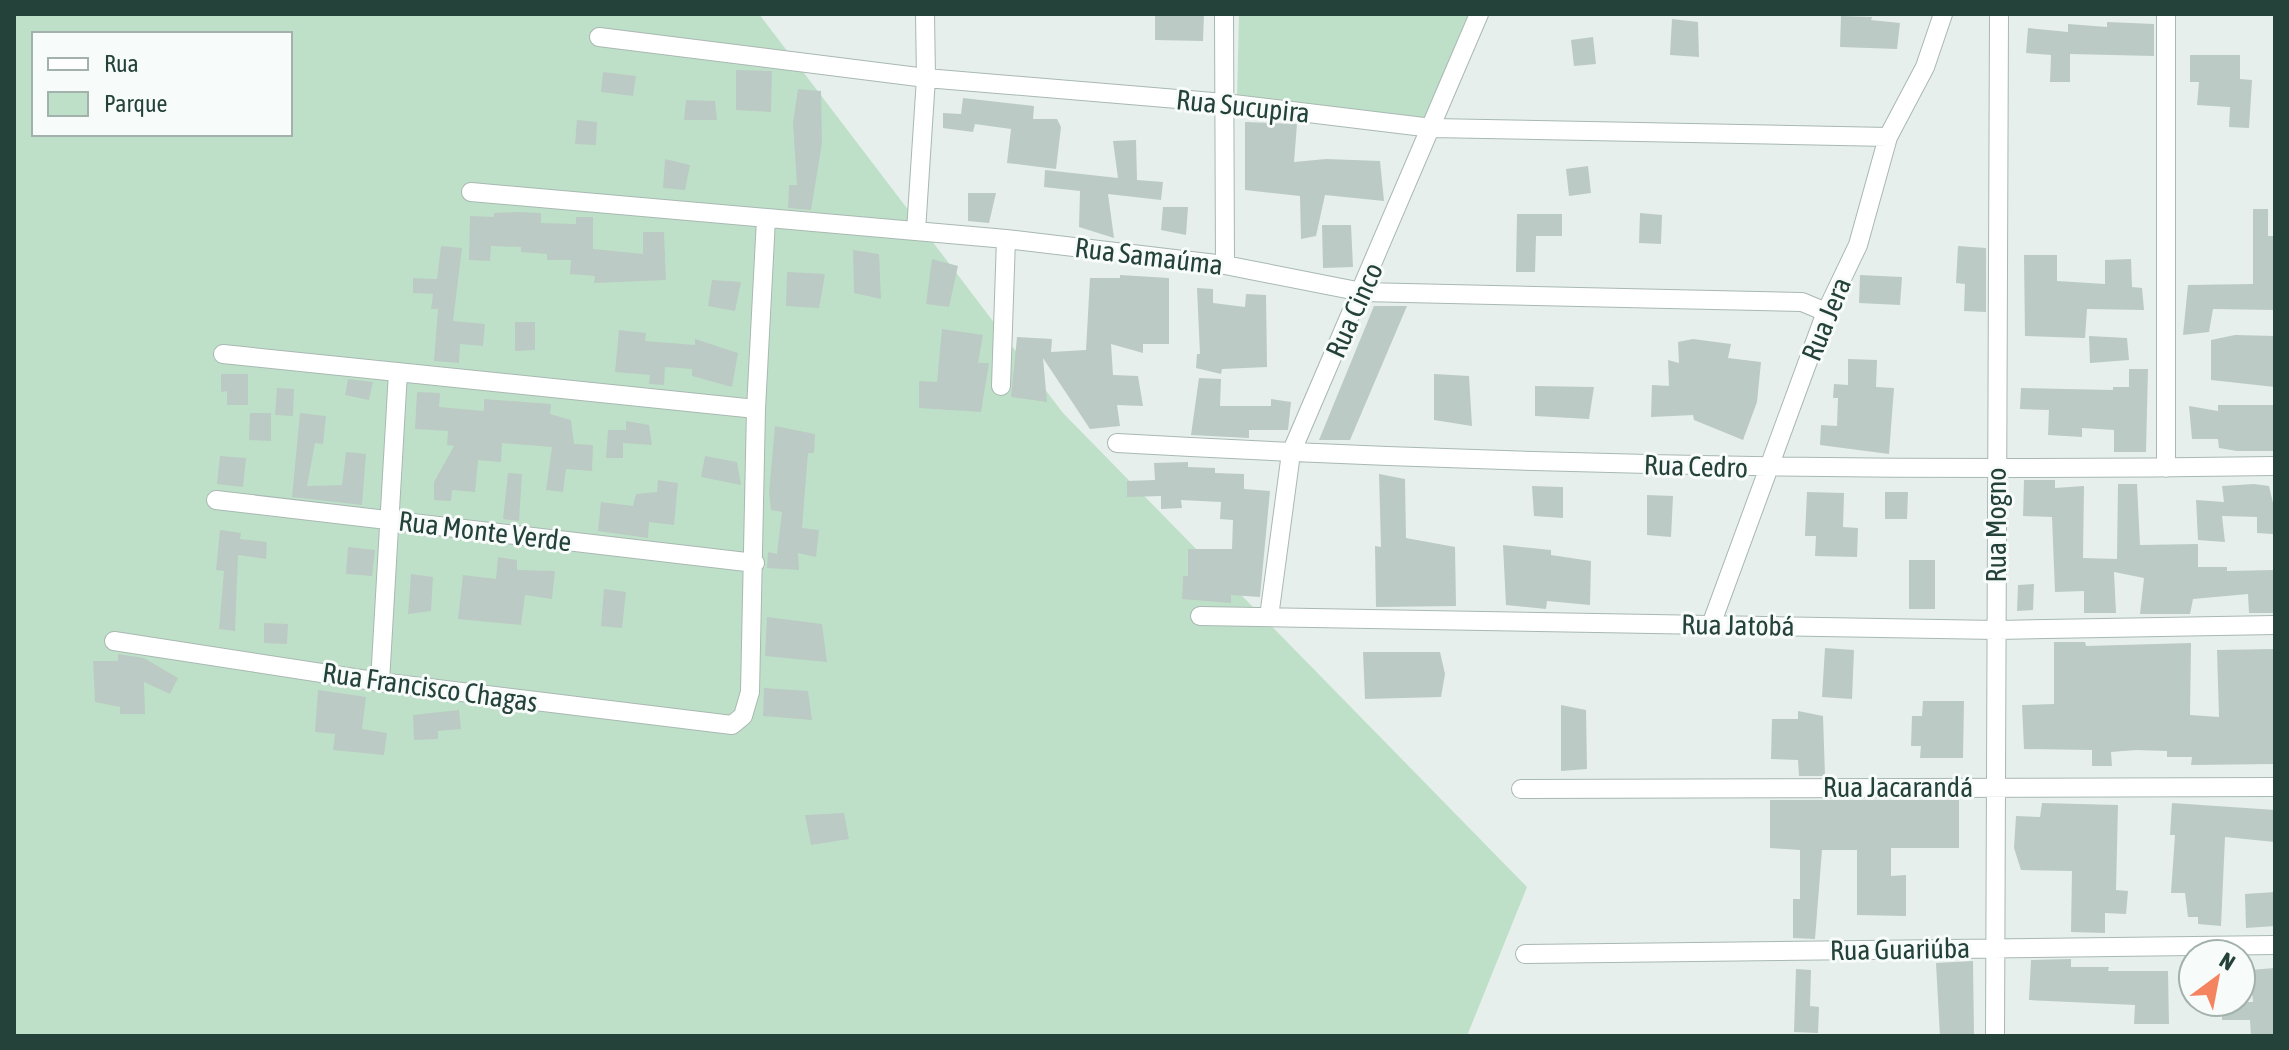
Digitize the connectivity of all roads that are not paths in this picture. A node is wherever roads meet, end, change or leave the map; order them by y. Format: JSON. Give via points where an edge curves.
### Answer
{"nodes":[{"id":1,"x":925,"y":14,"type":"edge"},
{"id":2,"x":1224,"y":14,"type":"edge"},
{"id":3,"x":1479,"y":14,"type":"edge"},
{"id":4,"x":1943,"y":14,"type":"edge"},
{"id":5,"x":1999,"y":14,"type":"edge"},
{"id":6,"x":2166,"y":14,"type":"edge"},
{"id":7,"x":599,"y":37,"type":"dead end"},
{"id":8,"x":926,"y":78,"type":"junction"},
{"id":9,"x":1225,"y":103,"type":"junction"},
{"id":10,"x":1432,"y":128,"type":"junction"},
{"id":11,"x":1888,"y":137,"type":"junction"},
{"id":12,"x":471,"y":192,"type":"dead end"},
{"id":13,"x":766,"y":219,"type":"junction"},
{"id":14,"x":916,"y":231,"type":"junction"},
{"id":15,"x":1006,"y":239,"type":"junction"},
{"id":16,"x":1225,"y":265,"type":"junction"},
{"id":17,"x":1362,"y":292,"type":"junction"},
{"id":18,"x":1826,"y":312,"type":"junction"},
{"id":19,"x":223,"y":354,"type":"dead end"},
{"id":20,"x":398,"y":372,"type":"junction"},
{"id":21,"x":1001,"y":386,"type":"dead end"},
{"id":22,"x":756,"y":409,"type":"junction"},
{"id":23,"x":1117,"y":443,"type":"dead end"},
{"id":24,"x":1291,"y":453,"type":"junction"},
{"id":25,"x":2275,"y":466,"type":"edge"},
{"id":26,"x":1771,"y":468,"type":"junction"},
{"id":27,"x":1996,"y":468,"type":"junction"},
{"id":28,"x":2166,"y":468,"type":"junction"},
{"id":29,"x":216,"y":500,"type":"dead end"},
{"id":30,"x":387,"y":520,"type":"junction"},
{"id":31,"x":755,"y":563,"type":"junction"},
{"id":32,"x":1200,"y":616,"type":"dead end"},
{"id":33,"x":1269,"y":617,"type":"junction"},
{"id":34,"x":1711,"y":625,"type":"junction"},
{"id":35,"x":2275,"y":625,"type":"edge"},
{"id":36,"x":1997,"y":630,"type":"junction"},
{"id":37,"x":114,"y":641,"type":"dead end"},
{"id":38,"x":380,"y":682,"type":"junction"},
{"id":39,"x":1996,"y":787,"type":"junction"},
{"id":40,"x":2275,"y":787,"type":"edge"},
{"id":41,"x":1521,"y":789,"type":"dead end"},
{"id":42,"x":2275,"y":945,"type":"edge"},
{"id":43,"x":1996,"y":947,"type":"junction"},
{"id":44,"x":1525,"y":954,"type":"dead end"},
{"id":45,"x":1995,"y":1036,"type":"edge"}],
"edges":[{"from":1,"to":8,"type":"street"},
{"from":2,"to":9,"type":"street"},
{"from":3,"to":10,"type":"street","name":"Rua Cinco"},
{"from":4,"to":11,"type":"street","name":"Rua Jera","via":[[1925,67]]},
{"from":5,"to":27,"type":"street","name":"Rua Mogno"},
{"from":6,"to":28,"type":"street"},
{"from":7,"to":8,"type":"street","name":"Rua Sucupira"},
{"from":8,"to":9,"type":"street","name":"Rua Sucupira"},
{"from":8,"to":14,"type":"street"},
{"from":9,"to":10,"type":"street","name":"Rua Sucupira"},
{"from":9,"to":16,"type":"street"},
{"from":10,"to":11,"type":"street","name":"Rua Sucupira"},
{"from":10,"to":17,"type":"street","name":"Rua Cinco"},
{"from":11,"to":18,"type":"street","name":"Rua Jera","via":[[1858,245]]},
{"from":12,"to":13,"type":"street","name":"Rua Samaúma"},
{"from":13,"to":14,"type":"street","name":"Rua Samaúma"},
{"from":13,"to":22,"type":"street"},
{"from":14,"to":15,"type":"street","name":"Rua Samaúma"},
{"from":15,"to":16,"type":"street","name":"Rua Samaúma"},
{"from":15,"to":21,"type":"street"},
{"from":16,"to":17,"type":"street","name":"Rua Samaúma"},
{"from":17,"to":18,"type":"street","name":"Rua Samaúma","via":[[1802,302]]},
{"from":17,"to":24,"type":"street","name":"Rua Cinco"},
{"from":18,"to":26,"type":"street","name":"Rua Jera"},
{"from":19,"to":20,"type":"street"},
{"from":20,"to":22,"type":"street"},
{"from":20,"to":30,"type":"street"},
{"from":22,"to":31,"type":"street"},
{"from":23,"to":24,"type":"street","name":"Rua Cedro"},
{"from":24,"to":26,"type":"street","name":"Rua Cedro"},
{"from":24,"to":33,"type":"street","name":"Rua Cinco"},
{"from":25,"to":28,"type":"street","name":"Rua Cedro"},
{"from":26,"to":27,"type":"street","name":"Rua Cedro"},
{"from":26,"to":34,"type":"street","name":"Rua Jera"},
{"from":27,"to":28,"type":"street","name":"Rua Cedro"},
{"from":27,"to":36,"type":"street","name":"Rua Mogno"},
{"from":29,"to":30,"type":"street","name":"Rua Monte Verde"},
{"from":30,"to":31,"type":"street","name":"Rua Monte Verde"},
{"from":30,"to":38,"type":"street"},
{"from":31,"to":38,"type":"street","name":"Rua Francisco Chagas","via":[[750,692],[743,716],[732,725]]},
{"from":32,"to":33,"type":"street","name":"Rua Jatobá"},
{"from":33,"to":34,"type":"street","name":"Rua Jatobá"},
{"from":34,"to":36,"type":"street","name":"Rua Jatobá"},
{"from":35,"to":36,"type":"street","name":"Rua Jatobá"},
{"from":36,"to":39,"type":"street","name":"Rua Mogno"},
{"from":37,"to":38,"type":"street","name":"Rua Francisco Chagas"},
{"from":39,"to":40,"type":"street","name":"Rua Jacarandá"},
{"from":39,"to":41,"type":"street","name":"Rua Jacarandá"},
{"from":39,"to":43,"type":"street","name":"Rua Mogno"},
{"from":42,"to":43,"type":"street","name":"Rua Guariúba"},
{"from":43,"to":44,"type":"street","name":"Rua Guariúba"},
{"from":43,"to":45,"type":"street","name":"Rua Mogno"}]}
